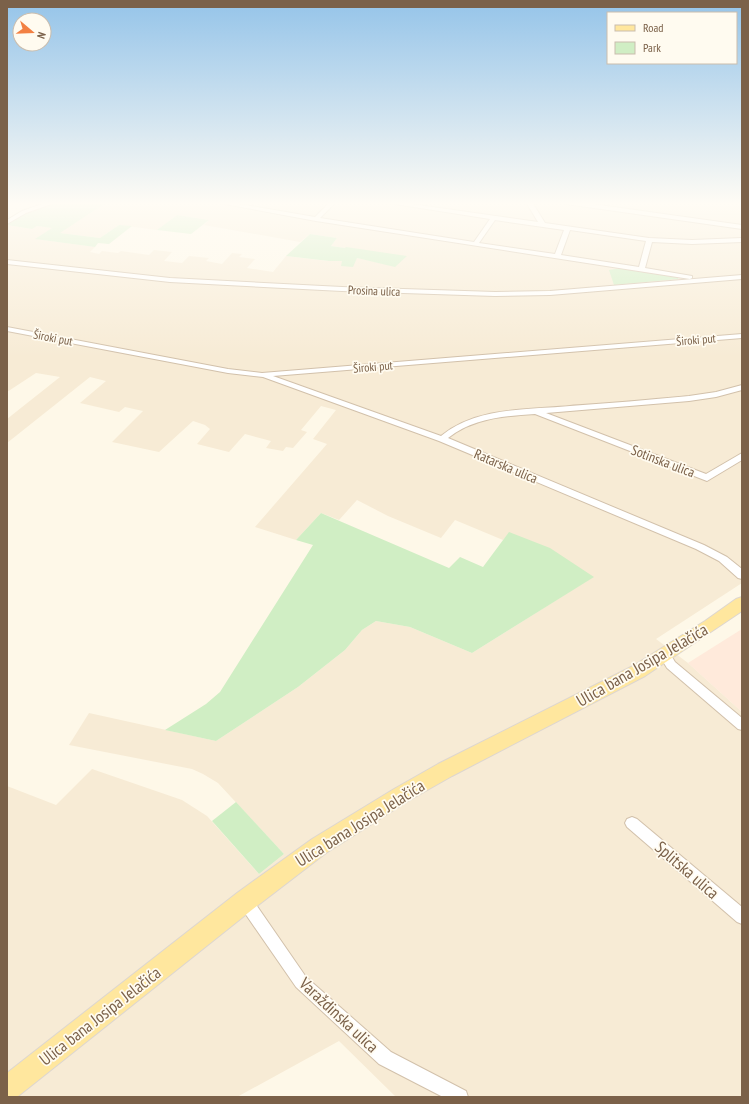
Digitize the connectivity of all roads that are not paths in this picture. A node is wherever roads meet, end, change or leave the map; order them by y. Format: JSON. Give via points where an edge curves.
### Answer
{"nodes":[{"id":1,"x":542,"y":254,"type":"edge"},
{"id":2,"x":646,"y":254,"type":"edge"},
{"id":3,"x":558,"y":256,"type":"joint"},
{"id":4,"x":7,"y":262,"type":"edge"},
{"id":5,"x":642,"y":269,"type":"junction"},
{"id":6,"x":742,"y":277,"type":"edge"},
{"id":7,"x":706,"y":279,"type":"junction"},
{"id":8,"x":7,"y":329,"type":"edge"},
{"id":9,"x":742,"y":336,"type":"edge"},
{"id":10,"x":262,"y":375,"type":"junction"},
{"id":11,"x":742,"y":387,"type":"edge"},
{"id":12,"x":577,"y":408,"type":"junction"},
{"id":13,"x":535,"y":412,"type":"junction"},
{"id":14,"x":581,"y":429,"type":"junction"},
{"id":15,"x":442,"y":439,"type":"junction"},
{"id":16,"x":742,"y":456,"type":"edge"},
{"id":17,"x":742,"y":575,"type":"edge"},
{"id":18,"x":742,"y":603,"type":"edge"},
{"id":19,"x":665,"y":655,"type":"junction"},
{"id":20,"x":742,"y":725,"type":"edge"},
{"id":21,"x":632,"y":823,"type":"dead end"},
{"id":22,"x":245,"y":901,"type":"junction"},
{"id":23,"x":742,"y":917,"type":"edge"},
{"id":24,"x":7,"y":1089,"type":"edge"},
{"id":25,"x":460,"y":1097,"type":"edge"}],
"edges":[{"from":1,"to":3,"type":"street"},
{"from":2,"to":5,"type":"street"},
{"from":3,"to":5,"type":"street"},
{"from":4,"to":7,"type":"street","name":"Prosina ulica","via":[[177,280],[342,290],[495,294],[550,293]]},
{"from":5,"to":7,"type":"street"},
{"from":6,"to":7,"type":"street","name":"Prosina ulica"},
{"from":8,"to":10,"type":"street","name":"Široki put","via":[[228,371]]},
{"from":9,"to":10,"type":"street","name":"Široki put"},
{"from":10,"to":15,"type":"street","name":"Ratarska ulica"},
{"from":11,"to":12,"type":"street","name":"Sotinska ulica","via":[[708,396]]},
{"from":12,"to":13,"type":"street","name":"Sotinska ulica"},
{"from":12,"to":14,"type":"street","via":[[570,416]]},
{"from":13,"to":14,"type":"street","name":"Sotinska ulica"},
{"from":13,"to":15,"type":"street","name":"Sotinska ulica","via":[[495,416],[476,421],[461,426]]},
{"from":14,"to":16,"type":"street","name":"Sotinska ulica","via":[[707,478]]},
{"from":15,"to":17,"type":"street","name":"Ratarska ulica","via":[[700,547],[724,559]]},
{"from":18,"to":19,"type":"main road","name":"Ulica bana Josipa Jelačića"},
{"from":19,"to":20,"type":"street","via":[[671,665]]},
{"from":19,"to":22,"type":"main road","name":"Ulica bana Josipa Jelačića","via":[[616,684],[401,795],[319,846]]},
{"from":21,"to":23,"type":"street","name":"Splitska ulica"},
{"from":22,"to":24,"type":"main road","name":"Ulica bana Josipa Jelačića"},
{"from":22,"to":25,"type":"street","name":"Varaždinska ulica","via":[[301,982],[385,1058]]}]}
